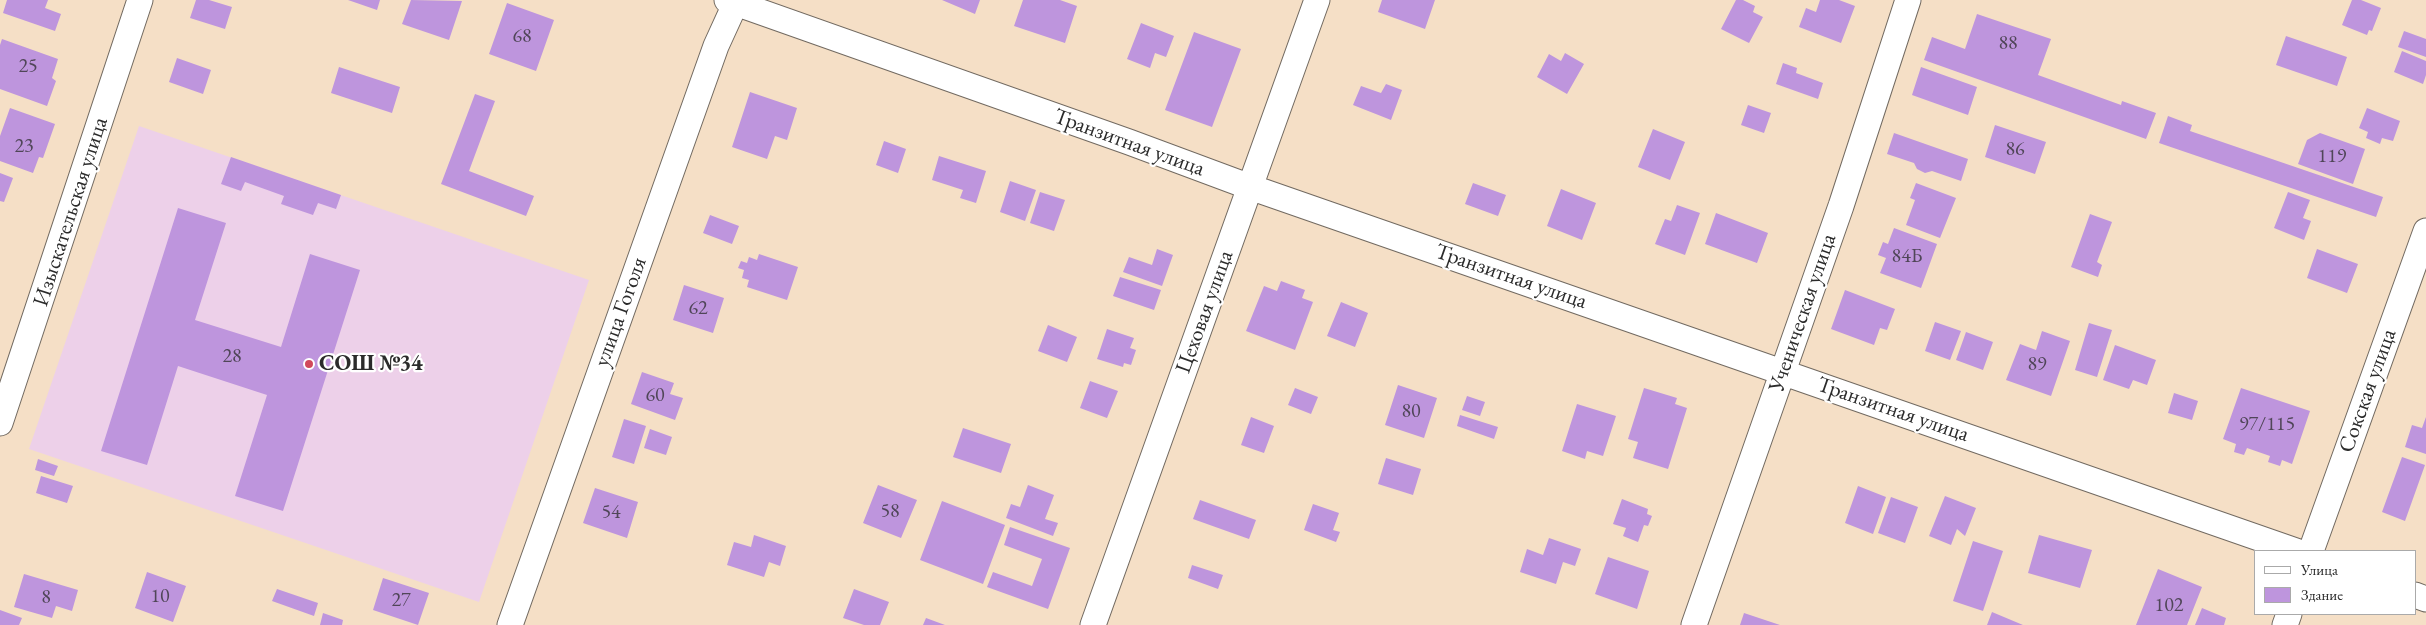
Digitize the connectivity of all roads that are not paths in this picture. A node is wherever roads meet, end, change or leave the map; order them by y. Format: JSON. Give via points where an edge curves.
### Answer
{"nodes":[{"id":1,"x":140,"y":0,"type":"edge"},
{"id":2,"x":1317,"y":0,"type":"edge"},
{"id":3,"x":1908,"y":0,"type":"edge"},
{"id":4,"x":733,"y":1,"type":"edge"},
{"id":5,"x":1250,"y":187,"type":"junction"},
{"id":6,"x":2426,"y":231,"type":"edge"},
{"id":7,"x":1784,"y":371,"type":"junction"},
{"id":8,"x":0,"y":423,"type":"edge"},
{"id":9,"x":2293,"y":550,"type":"edge"},
{"id":10,"x":2311,"y":550,"type":"edge"},
{"id":11,"x":510,"y":625,"type":"edge"},
{"id":12,"x":1093,"y":625,"type":"edge"},
{"id":13,"x":1694,"y":625,"type":"edge"}],
"edges":[{"from":1,"to":8,"type":"street","name":"Изыскательская улица"},
{"from":2,"to":5,"type":"street","name":"Цеховая улица"},
{"from":3,"to":7,"type":"street","name":"Ученическая улица"},
{"from":4,"to":5,"type":"street","name":"Транзитная улица"},
{"from":4,"to":11,"type":"street","name":"улица Гоголя"},
{"from":5,"to":7,"type":"street","name":"Транзитная улица"},
{"from":5,"to":12,"type":"street","name":"Цеховая улица"},
{"from":6,"to":10,"type":"street","name":"Сокская улица"},
{"from":7,"to":9,"type":"street","name":"Транзитная улица"},
{"from":7,"to":13,"type":"street","name":"Ученическая улица"}]}
